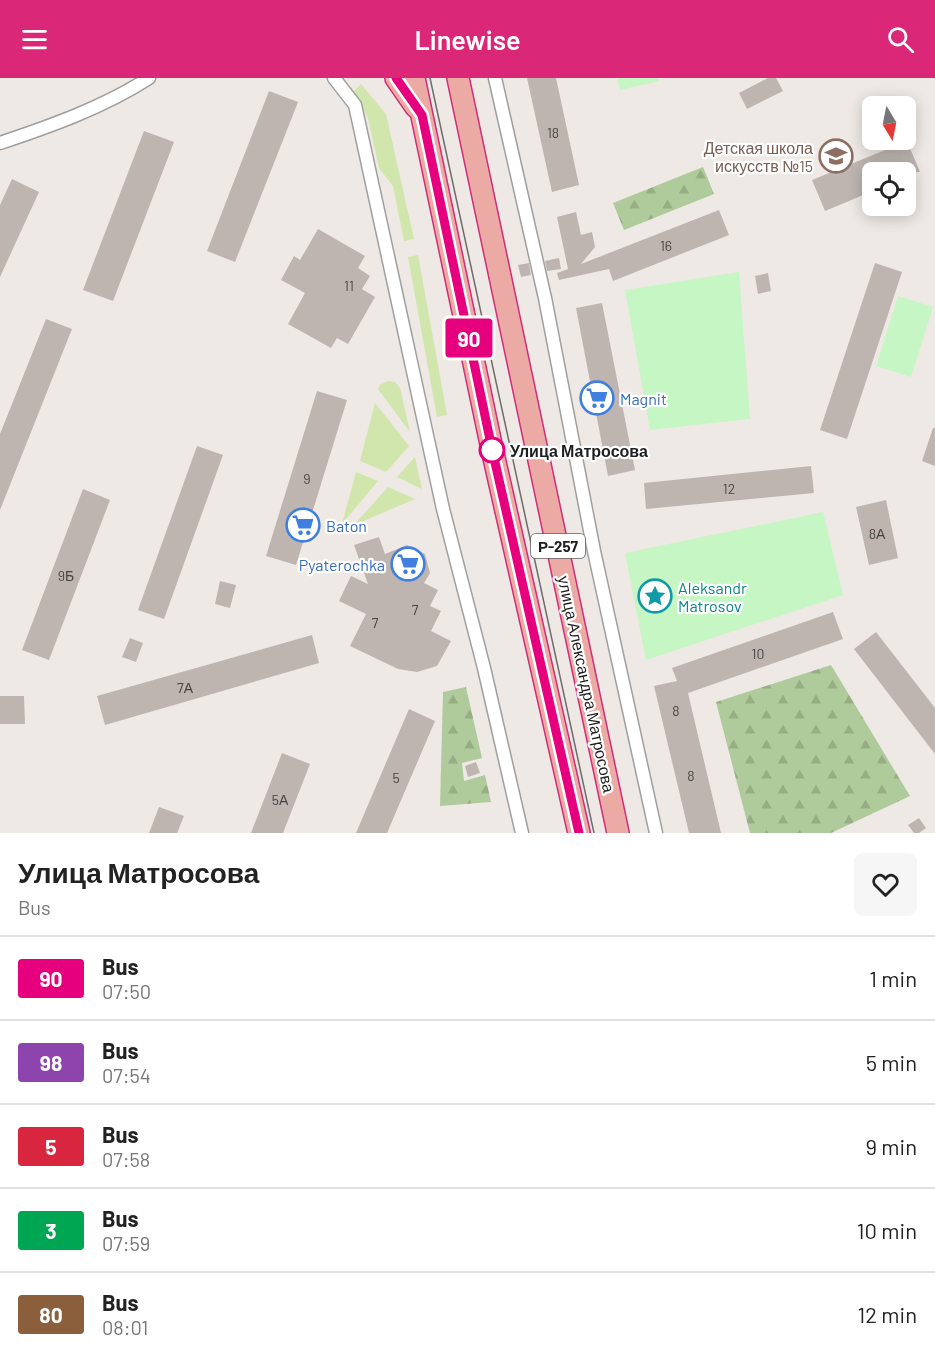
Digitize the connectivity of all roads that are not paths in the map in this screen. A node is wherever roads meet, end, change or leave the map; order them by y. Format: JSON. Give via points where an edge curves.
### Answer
{"nodes":[{"id":1,"x":149,"y":78,"type":"edge"},
{"id":2,"x":334,"y":78,"type":"edge"},
{"id":3,"x":396,"y":78,"type":"edge"},
{"id":4,"x":414,"y":78,"type":"edge"},
{"id":5,"x":458,"y":78,"type":"edge"},
{"id":6,"x":495,"y":78,"type":"edge"},
{"id":7,"x":422,"y":115,"type":"junction"},
{"id":8,"x":0,"y":143,"type":"edge"},
{"id":9,"x":522,"y":833,"type":"edge"},
{"id":10,"x":579,"y":833,"type":"edge"},
{"id":11,"x":618,"y":833,"type":"edge"},
{"id":12,"x":656,"y":833,"type":"edge"}],
"edges":[{"from":1,"to":8,"type":"street","via":[[78,115]]},
{"from":2,"to":9,"type":"street","via":[[355,105],[441,498]]},
{"from":3,"to":7,"type":"highway"},
{"from":4,"to":7,"type":"highway","number":"Р-257"},
{"from":5,"to":11,"type":"highway","name":"улица Александра Матросова","number":"Р-257"},
{"from":6,"to":12,"type":"street","via":[[545,298],[594,551]]},
{"from":7,"to":10,"type":"highway","number":"Р-257","via":[[489,437]]}]}
